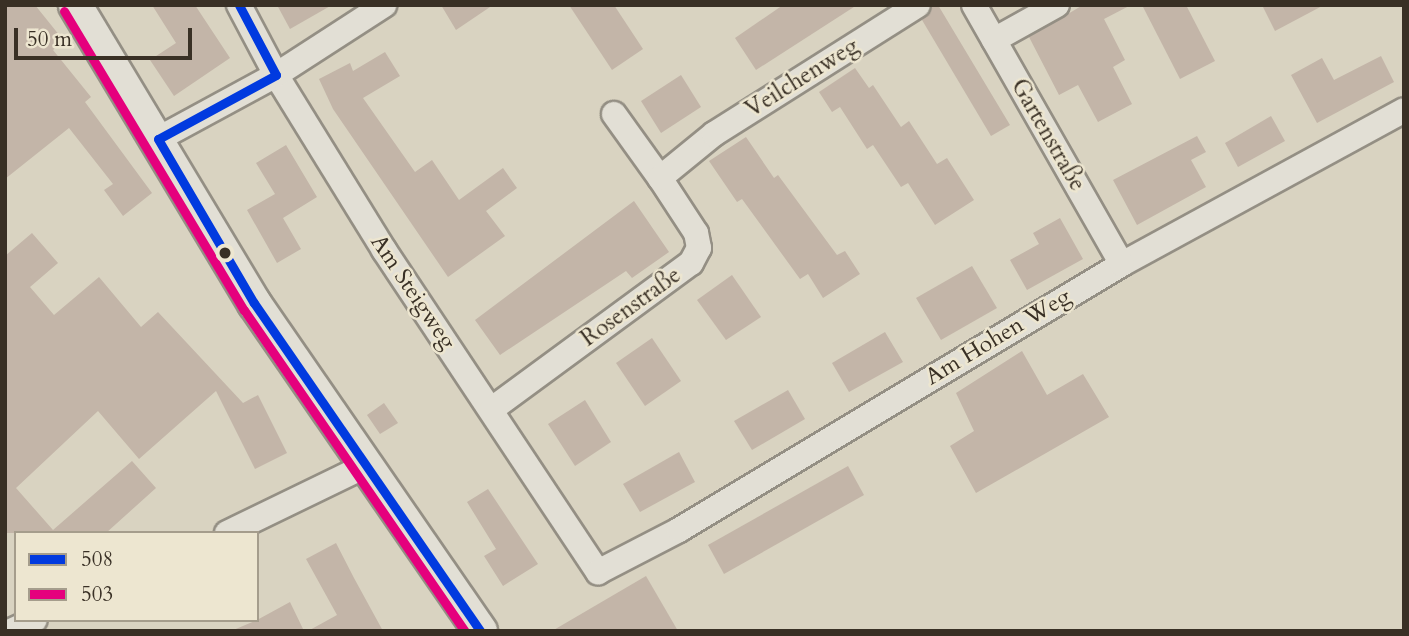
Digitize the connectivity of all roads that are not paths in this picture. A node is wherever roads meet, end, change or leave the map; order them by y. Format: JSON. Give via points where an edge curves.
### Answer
{"nodes":[{"id":1,"x":75,"y":5,"type":"edge"},
{"id":2,"x":239,"y":5,"type":"edge"},
{"id":3,"x":384,"y":5,"type":"edge"},
{"id":4,"x":918,"y":5,"type":"edge"},
{"id":5,"x":974,"y":5,"type":"edge"},
{"id":6,"x":1058,"y":5,"type":"edge"},
{"id":7,"x":994,"y":40,"type":"junction"},
{"id":8,"x":276,"y":75,"type":"junction"},
{"id":9,"x":1404,"y":110,"type":"edge"},
{"id":10,"x":614,"y":114,"type":"dead end"},
{"id":11,"x":159,"y":139,"type":"junction"},
{"id":12,"x":660,"y":178,"type":"junction"},
{"id":13,"x":1122,"y":264,"type":"junction"},
{"id":14,"x":492,"y":409,"type":"junction"},
{"id":15,"x":365,"y":466,"type":"junction"},
{"id":16,"x":231,"y":531,"type":"edge"},
{"id":17,"x":598,"y":572,"type":"joint"},
{"id":18,"x":31,"y":622,"type":"edge"},
{"id":19,"x":11,"y":631,"type":"edge"},
{"id":20,"x":480,"y":631,"type":"edge"}],
"edges":[{"from":1,"to":11,"type":"main road"},
{"from":2,"to":8,"type":"street","name":"Am Steigweg"},
{"from":3,"to":8,"type":"street"},
{"from":4,"to":12,"type":"street","name":"Veilchenweg","via":[[689,154]]},
{"from":5,"to":7,"type":"street","name":"Gartenstraße"},
{"from":6,"to":7,"type":"street"},
{"from":7,"to":13,"type":"street","name":"Gartenstraße"},
{"from":8,"to":11,"type":"street"},
{"from":8,"to":14,"type":"street","name":"Am Steigweg","via":[[384,250]]},
{"from":9,"to":13,"type":"street","name":"Am Hohen Weg"},
{"from":10,"to":12,"type":"street","name":"Rosenstraße"},
{"from":11,"to":15,"type":"main road","via":[[254,303]]},
{"from":12,"to":14,"type":"street","name":"Rosenstraße","via":[[696,233],[699,248],[691,263]]},
{"from":13,"to":17,"type":"street","name":"Am Hohen Weg","via":[[679,530]]},
{"from":14,"to":17,"type":"street","name":"Am Steigweg"},
{"from":15,"to":16,"type":"street"},
{"from":15,"to":20,"type":"main road"},
{"from":18,"to":19,"type":"street"}]}
